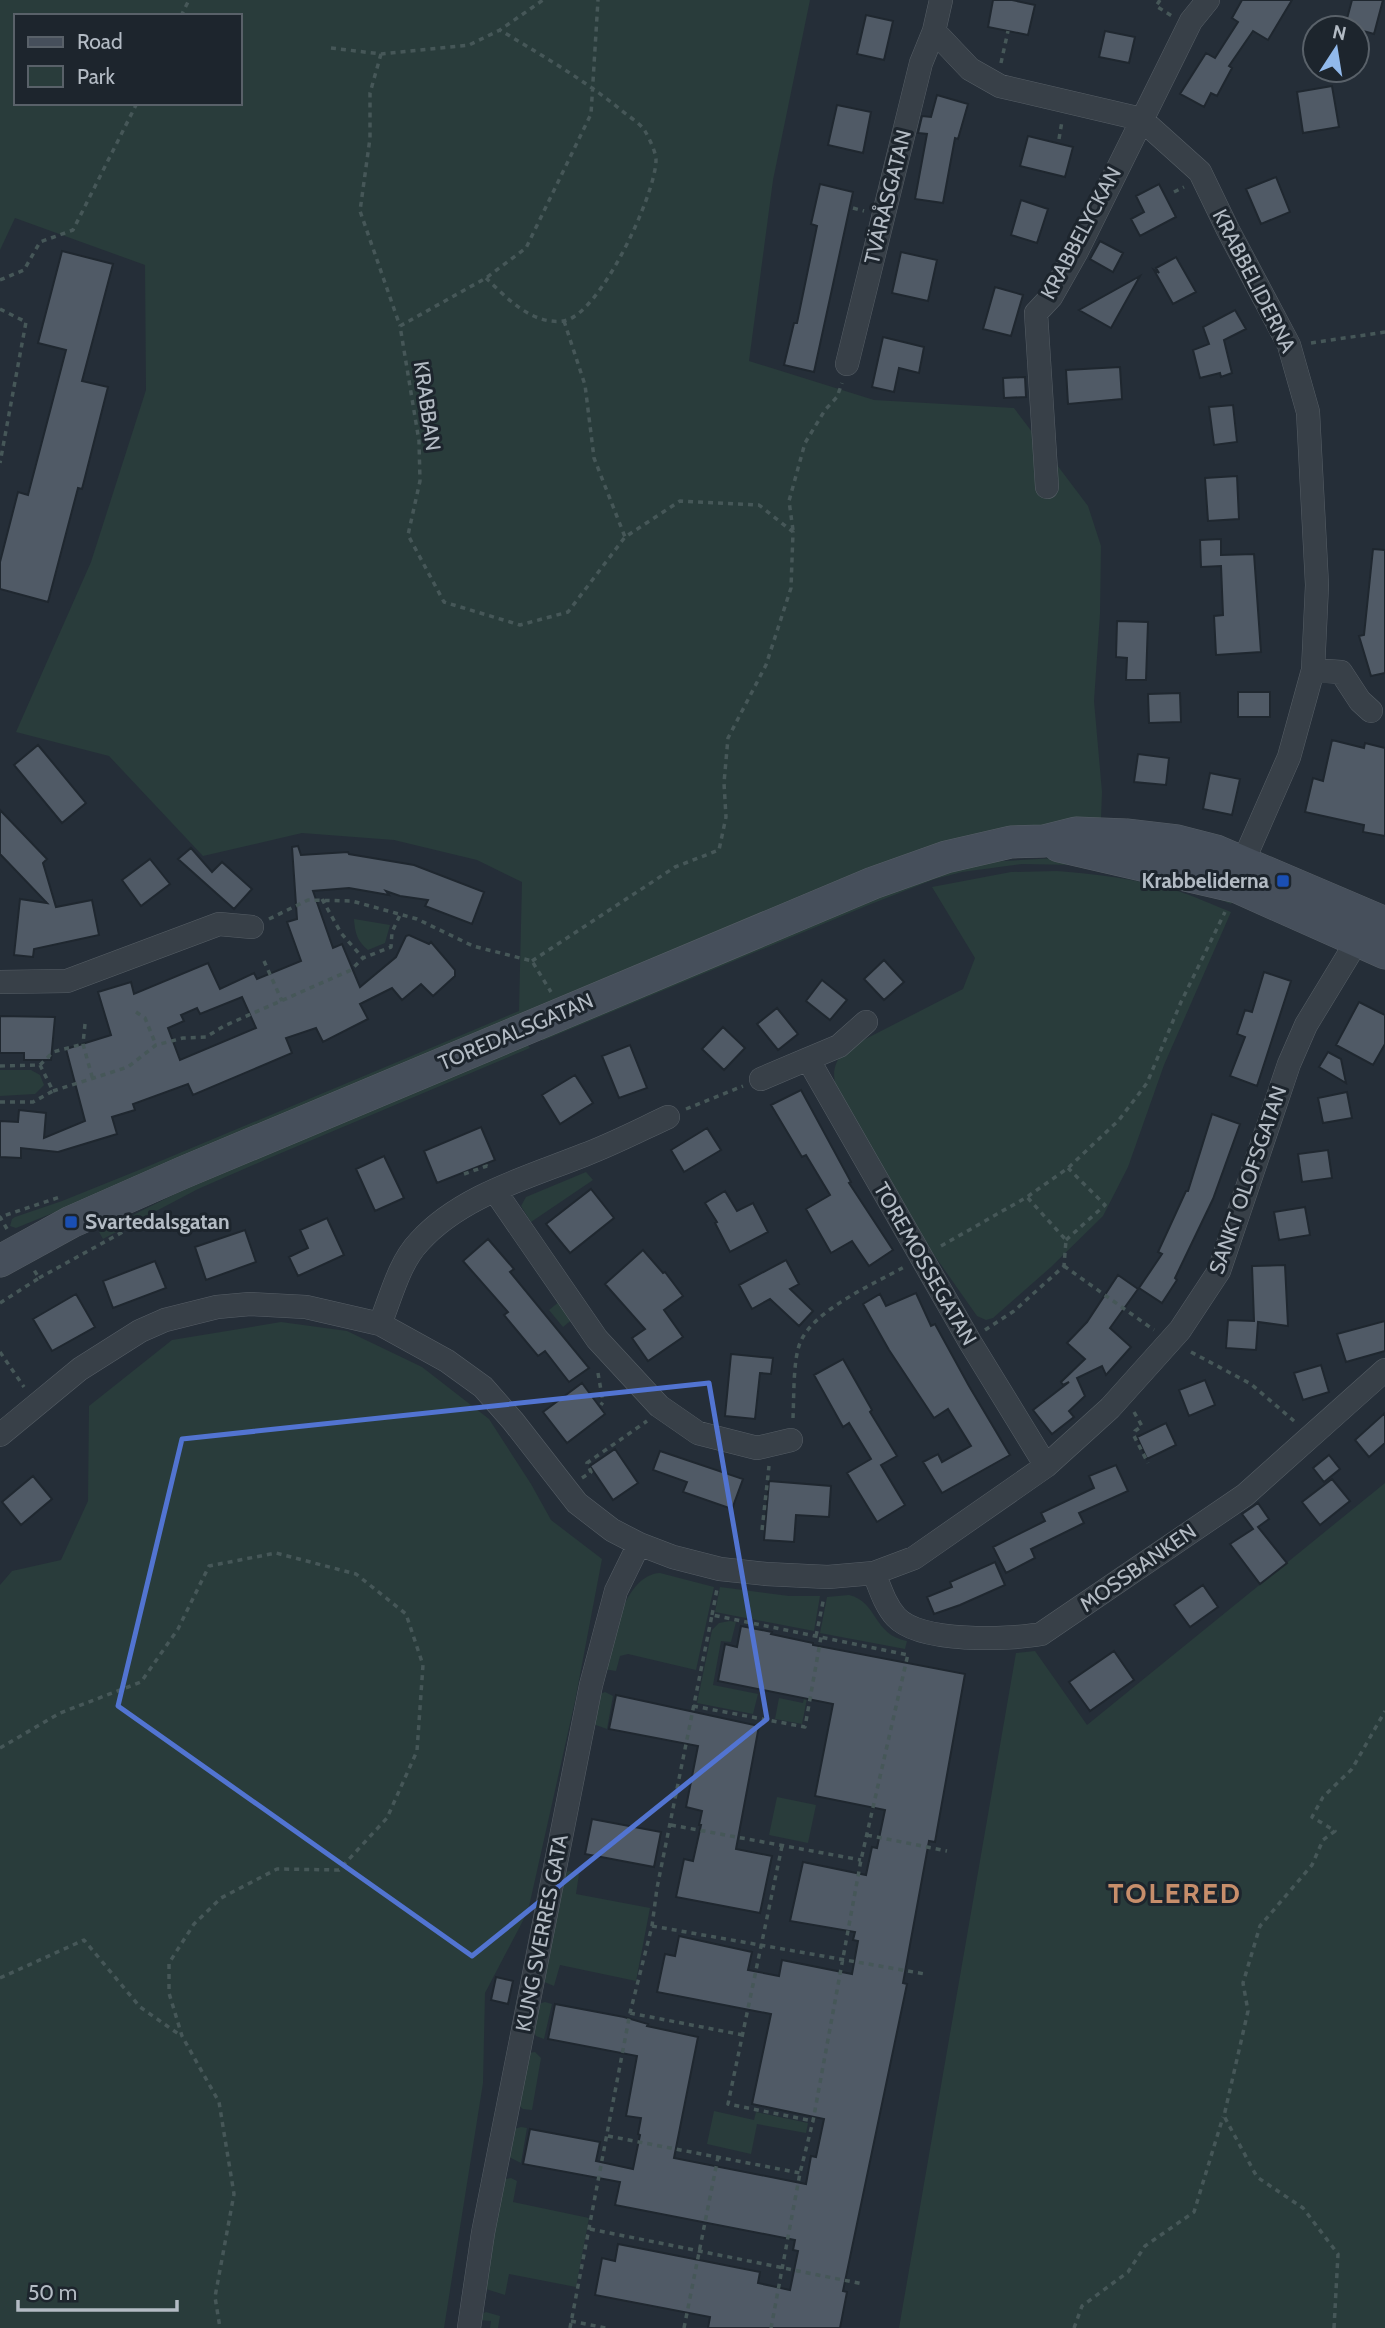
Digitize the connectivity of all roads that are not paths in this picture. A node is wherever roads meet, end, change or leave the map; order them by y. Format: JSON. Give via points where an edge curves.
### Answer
{"nodes":[{"id":1,"x":941,"y":0,"type":"edge"},
{"id":2,"x":1208,"y":0,"type":"edge"},
{"id":3,"x":934,"y":31,"type":"junction"},
{"id":4,"x":1140,"y":119,"type":"junction"},
{"id":5,"x":847,"y":364,"type":"road end"},
{"id":6,"x":1047,"y":487,"type":"dead end"},
{"id":7,"x":1313,"y":670,"type":"junction"},
{"id":8,"x":1371,"y":711,"type":"dead end"},
{"id":9,"x":1236,"y":885,"type":"junction"},
{"id":10,"x":252,"y":927,"type":"road end"},
{"id":11,"x":1378,"y":930,"type":"edge"},
{"id":12,"x":0,"y":982,"type":"edge"},
{"id":13,"x":866,"y":1022,"type":"dead end"},
{"id":14,"x":808,"y":1059,"type":"junction"},
{"id":15,"x":761,"y":1079,"type":"road end"},
{"id":16,"x":668,"y":1117,"type":"road end"},
{"id":17,"x":496,"y":1181,"type":"junction"},
{"id":18,"x":0,"y":1261,"type":"edge"},
{"id":19,"x":380,"y":1324,"type":"junction"},
{"id":20,"x":1385,"y":1370,"type":"edge"},
{"id":21,"x":0,"y":1435,"type":"edge"},
{"id":22,"x":781,"y":1442,"type":"road end"},
{"id":23,"x":1046,"y":1466,"type":"junction"},
{"id":24,"x":639,"y":1544,"type":"junction"},
{"id":25,"x":874,"y":1573,"type":"junction"},
{"id":26,"x":469,"y":2328,"type":"edge"}],
"edges":[{"from":1,"to":3,"type":"street"},
{"from":2,"to":4,"type":"street","name":"KRABBELYCKAN","via":[[1191,21]]},
{"from":3,"to":4,"type":"street","name":"KRABBELIDERNA","via":[[970,69],[996,83]]},
{"from":3,"to":5,"type":"street","name":"TVÄRÅSGATAN","via":[[920,63]]},
{"from":4,"to":6,"type":"street","name":"KRABBELYCKAN","via":[[1077,251],[1051,297],[1036,313]]},
{"from":4,"to":7,"type":"street","name":"KRABBELIDERNA","via":[[1200,172],[1289,345],[1308,412],[1317,585]]},
{"from":7,"to":8,"type":"street","via":[[1342,672]]},
{"from":7,"to":9,"type":"street","name":"KRABBELIDERNA","via":[[1289,757]]},
{"from":9,"to":11,"type":"street","name":"TOREDALSGATAN"},
{"from":9,"to":18,"type":"street","name":"TOREDALSGATAN","via":[[1044,841],[1012,842],[926,863],[170,1179],[71,1222]]},
{"from":10,"to":12,"type":"street","via":[[219,924],[67,981]]},
{"from":11,"to":23,"type":"street","name":"SANKT OLOFSGATAN","via":[[1307,1023],[1219,1271],[1171,1341],[1122,1395]]},
{"from":13,"to":14,"type":"street","via":[[839,1046]]},
{"from":14,"to":15,"type":"street"},
{"from":14,"to":23,"type":"street","name":"TOREMOSSEGATAN"},
{"from":16,"to":17,"type":"street","via":[[615,1142]]},
{"from":17,"to":19,"type":"street","via":[[418,1243],[400,1273]]},
{"from":17,"to":22,"type":"street","via":[[597,1339],[664,1410],[698,1433],[757,1448]]},
{"from":19,"to":21,"type":"street","name":"SANKT OLOFSGATAN","via":[[306,1307],[250,1304],[165,1320],[80,1369]]},
{"from":19,"to":24,"type":"street","name":"SANKT OLOFSGATAN","via":[[483,1387],[577,1503]]},
{"from":20,"to":25,"type":"street","name":"MOSSBANKEN","via":[[1245,1495],[1041,1634],[1005,1639],[916,1630],[897,1618]]},
{"from":23,"to":25,"type":"street","name":"SANKT OLOFSGATAN","via":[[914,1558]]},
{"from":24,"to":25,"type":"street","name":"SANKT OLOFSGATAN","via":[[720,1569],[828,1577]]},
{"from":24,"to":26,"type":"street","name":"KUNG SVERRES GATA","via":[[616,1591],[591,1685]]}]}
